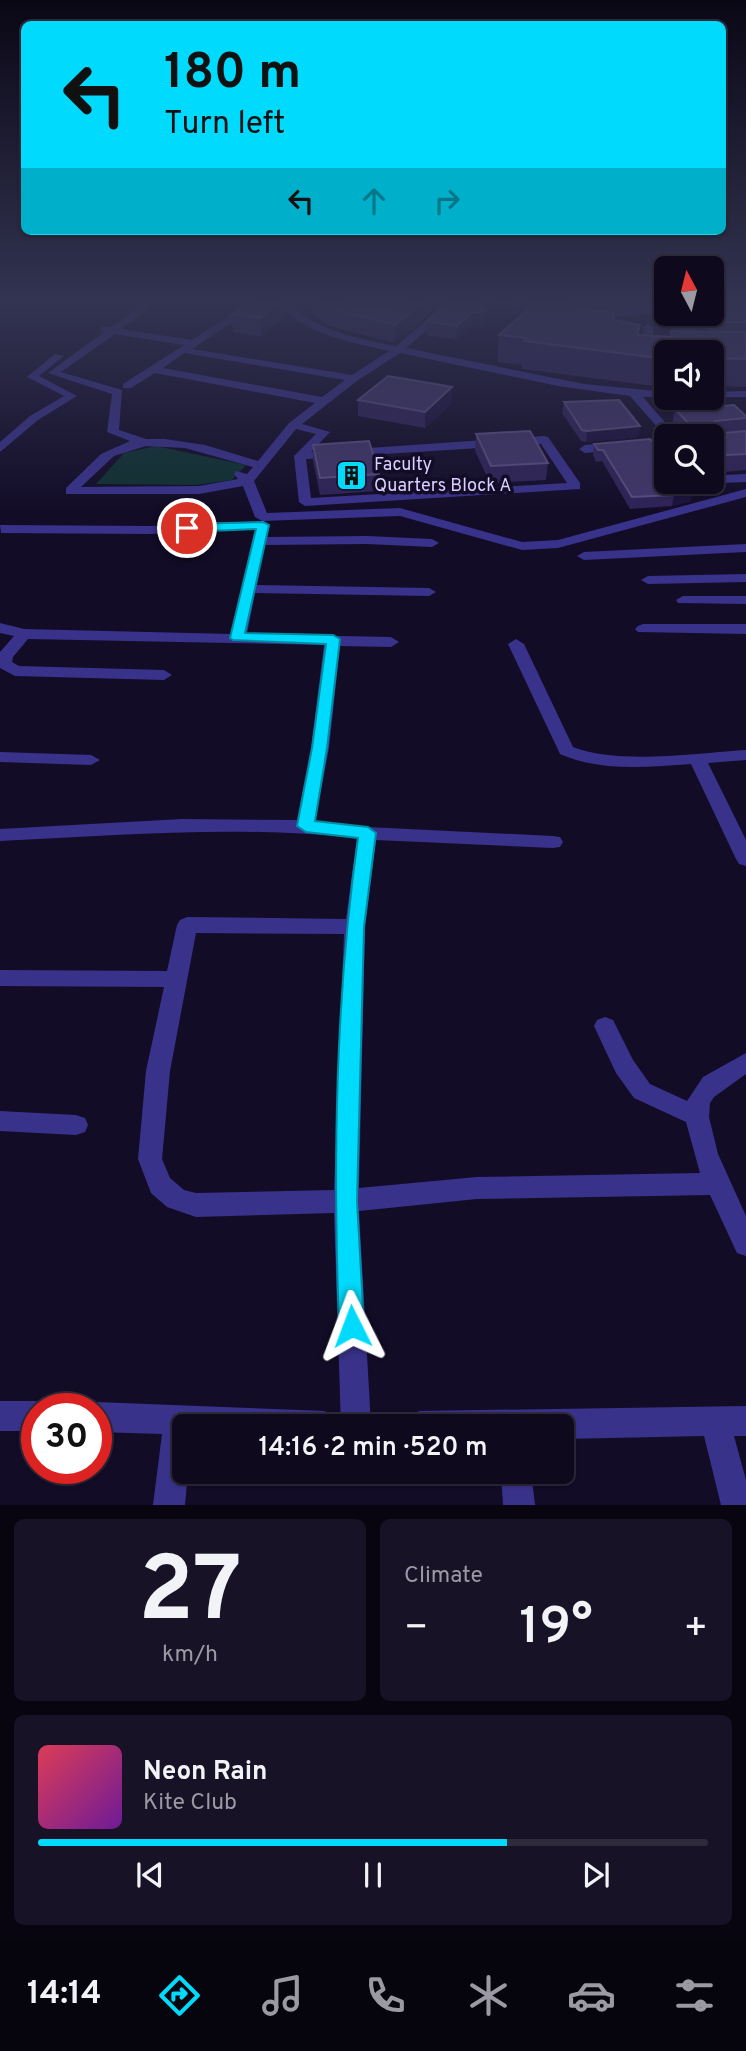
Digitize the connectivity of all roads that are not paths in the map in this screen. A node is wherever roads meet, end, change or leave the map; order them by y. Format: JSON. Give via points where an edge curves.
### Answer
{"nodes":[{"id":1,"x":37,"y":371,"type":"edge"},
{"id":2,"x":55,"y":371,"type":"edge"},
{"id":3,"x":150,"y":371,"type":"edge"},
{"id":4,"x":165,"y":371,"type":"edge"},
{"id":5,"x":319,"y":371,"type":"edge"},
{"id":6,"x":364,"y":371,"type":"edge"},
{"id":7,"x":493,"y":371,"type":"edge"},
{"id":8,"x":354,"y":378,"type":"junction"},
{"id":9,"x":127,"y":386,"type":"dead end"},
{"id":10,"x":634,"y":394,"type":"junction"},
{"id":11,"x":746,"y":394,"type":"edge"},
{"id":12,"x":654,"y":395,"type":"edge"},
{"id":13,"x":724,"y":395,"type":"edge"},
{"id":14,"x":323,"y":401,"type":"junction"},
{"id":15,"x":660,"y":424,"type":"edge"},
{"id":16,"x":293,"y":425,"type":"junction"},
{"id":17,"x":148,"y":443,"type":"junction"},
{"id":18,"x":654,"y":444,"type":"edge"},
{"id":19,"x":0,"y":447,"type":"edge"},
{"id":20,"x":585,"y":449,"type":"dead end"},
{"id":21,"x":220,"y":454,"type":"junction"},
{"id":22,"x":300,"y":456,"type":"junction"},
{"id":23,"x":260,"y":464,"type":"junction"},
{"id":24,"x":746,"y":478,"type":"edge"},
{"id":25,"x":724,"y":479,"type":"edge"},
{"id":26,"x":248,"y":481,"type":"junction"},
{"id":27,"x":746,"y":493,"type":"edge"},
{"id":28,"x":1,"y":529,"type":"edge"},
{"id":29,"x":258,"y":541,"type":"junction"},
{"id":30,"x":432,"y":544,"type":"dead end"},
{"id":31,"x":746,"y":548,"type":"edge"},
{"id":32,"x":584,"y":556,"type":"dead end"},
{"id":33,"x":746,"y":578,"type":"edge"},
{"id":34,"x":648,"y":580,"type":"dead end"},
{"id":35,"x":249,"y":589,"type":"junction"},
{"id":36,"x":429,"y":592,"type":"dead end"},
{"id":37,"x":683,"y":600,"type":"dead end"},
{"id":38,"x":741,"y":600,"type":"edge"},
{"id":39,"x":746,"y":618,"type":"edge"},
{"id":40,"x":0,"y":628,"type":"edge"},
{"id":41,"x":643,"y":629,"type":"dead end"},
{"id":42,"x":746,"y":629,"type":"edge"},
{"id":43,"x":24,"y":634,"type":"junction"},
{"id":44,"x":237,"y":638,"type":"junction"},
{"id":45,"x":333,"y":639,"type":"junction"},
{"id":46,"x":391,"y":642,"type":"dead end"},
{"id":47,"x":516,"y":644,"type":"dead end"},
{"id":48,"x":2,"y":665,"type":"edge"},
{"id":49,"x":164,"y":675,"type":"dead end"},
{"id":50,"x":746,"y":755,"type":"edge"},
{"id":51,"x":0,"y":757,"type":"edge"},
{"id":52,"x":696,"y":757,"type":"junction"},
{"id":53,"x":91,"y":760,"type":"dead end"},
{"id":54,"x":306,"y":826,"type":"junction"},
{"id":55,"x":368,"y":833,"type":"junction"},
{"id":56,"x":0,"y":835,"type":"edge"},
{"id":57,"x":553,"y":842,"type":"dead end"},
{"id":58,"x":746,"y":859,"type":"edge"},
{"id":59,"x":355,"y":927,"type":"junction"},
{"id":60,"x":0,"y":978,"type":"edge"},
{"id":61,"x":176,"y":979,"type":"junction"},
{"id":62,"x":605,"y":1026,"type":"dead end"},
{"id":63,"x":746,"y":1062,"type":"edge"},
{"id":64,"x":698,"y":1116,"type":"junction"},
{"id":65,"x":0,"y":1121,"type":"edge"},
{"id":66,"x":76,"y":1125,"type":"dead end"},
{"id":67,"x":718,"y":1184,"type":"junction"},
{"id":68,"x":346,"y":1201,"type":"junction"},
{"id":69,"x":746,"y":1244,"type":"edge"},
{"id":70,"x":355,"y":1414,"type":"edge"},
{"id":71,"x":0,"y":1416,"type":"edge"},
{"id":72,"x":21,"y":1416,"type":"edge"},
{"id":73,"x":112,"y":1418,"type":"edge"},
{"id":74,"x":172,"y":1419,"type":"edge"},
{"id":75,"x":731,"y":1422,"type":"edge"},
{"id":76,"x":574,"y":1424,"type":"edge"},
{"id":77,"x":172,"y":1479,"type":"edge"},
{"id":78,"x":517,"y":1484,"type":"edge"},
{"id":79,"x":169,"y":1505,"type":"edge"},
{"id":80,"x":519,"y":1505,"type":"edge"},
{"id":81,"x":737,"y":1505,"type":"edge"}],
"edges":[{"from":1,"to":19,"type":"street","via":[[32,377],[72,396],[34,418]]},
{"from":2,"to":17,"type":"street","via":[[118,392],[113,432]]},
{"from":3,"to":9,"type":"street"},
{"from":4,"to":14,"type":"street"},
{"from":5,"to":8,"type":"street"},
{"from":6,"to":8,"type":"street"},
{"from":7,"to":10,"type":"street"},
{"from":8,"to":14,"type":"street"},
{"from":10,"to":12,"type":"street"},
{"from":10,"to":15,"type":"street"},
{"from":11,"to":13,"type":"street"},
{"from":14,"to":16,"type":"street"},
{"from":16,"to":22,"type":"street","via":[[324,432]]},
{"from":16,"to":23,"type":"street"},
{"from":17,"to":21,"type":"street","via":[[181,444]]},
{"from":17,"to":26,"type":"street","via":[[108,454],[70,491],[199,490]]},
{"from":18,"to":20,"type":"street"},
{"from":21,"to":23,"type":"street"},
{"from":21,"to":26,"type":"street"},
{"from":22,"to":22,"type":"street","via":[[305,502],[576,486],[544,440]]},
{"from":23,"to":26,"type":"street"},
{"from":24,"to":25,"type":"street"},
{"from":26,"to":27,"type":"street","via":[[262,517],[400,512],[530,547],[558,544]]},
{"from":28,"to":29,"type":"street","via":[[263,525]]},
{"from":29,"to":30,"type":"street"},
{"from":29,"to":35,"type":"street"},
{"from":31,"to":32,"type":"street"},
{"from":33,"to":34,"type":"street"},
{"from":35,"to":36,"type":"street"},
{"from":35,"to":44,"type":"street"},
{"from":37,"to":38,"type":"street"},
{"from":38,"to":39,"type":"street"},
{"from":40,"to":43,"type":"street"},
{"from":41,"to":42,"type":"street"},
{"from":43,"to":44,"type":"street"},
{"from":43,"to":48,"type":"street"},
{"from":44,"to":45,"type":"street"},
{"from":45,"to":46,"type":"street"},
{"from":45,"to":54,"type":"street"},
{"from":47,"to":52,"type":"street","via":[[566,750],[573,755],[607,760]]},
{"from":48,"to":49,"type":"street","via":[[23,673]]},
{"from":50,"to":52,"type":"street"},
{"from":51,"to":53,"type":"street"},
{"from":52,"to":58,"type":"street"},
{"from":54,"to":55,"type":"street"},
{"from":54,"to":56,"type":"street","via":[[182,825]]},
{"from":55,"to":57,"type":"street"},
{"from":55,"to":59,"type":"street"},
{"from":59,"to":61,"type":"street","via":[[187,925]]},
{"from":59,"to":68,"type":"street"},
{"from":60,"to":61,"type":"street"},
{"from":61,"to":68,"type":"street","via":[[158,1071],[150,1159],[159,1185],[176,1199],[196,1205]]},
{"from":62,"to":64,"type":"street","via":[[642,1091]]},
{"from":63,"to":64,"type":"street","via":[[713,1083],[698,1101]]},
{"from":64,"to":67,"type":"street","via":[[697,1126]]},
{"from":65,"to":66,"type":"street"},
{"from":67,"to":68,"type":"street","via":[[477,1188]]},
{"from":67,"to":69,"type":"street"},
{"from":68,"to":70,"type":"street"},
{"from":71,"to":72,"type":"street"},
{"from":73,"to":74,"type":"street"},
{"from":75,"to":76,"type":"street"},
{"from":75,"to":81,"type":"street"},
{"from":77,"to":79,"type":"street"},
{"from":78,"to":80,"type":"street"}]}
